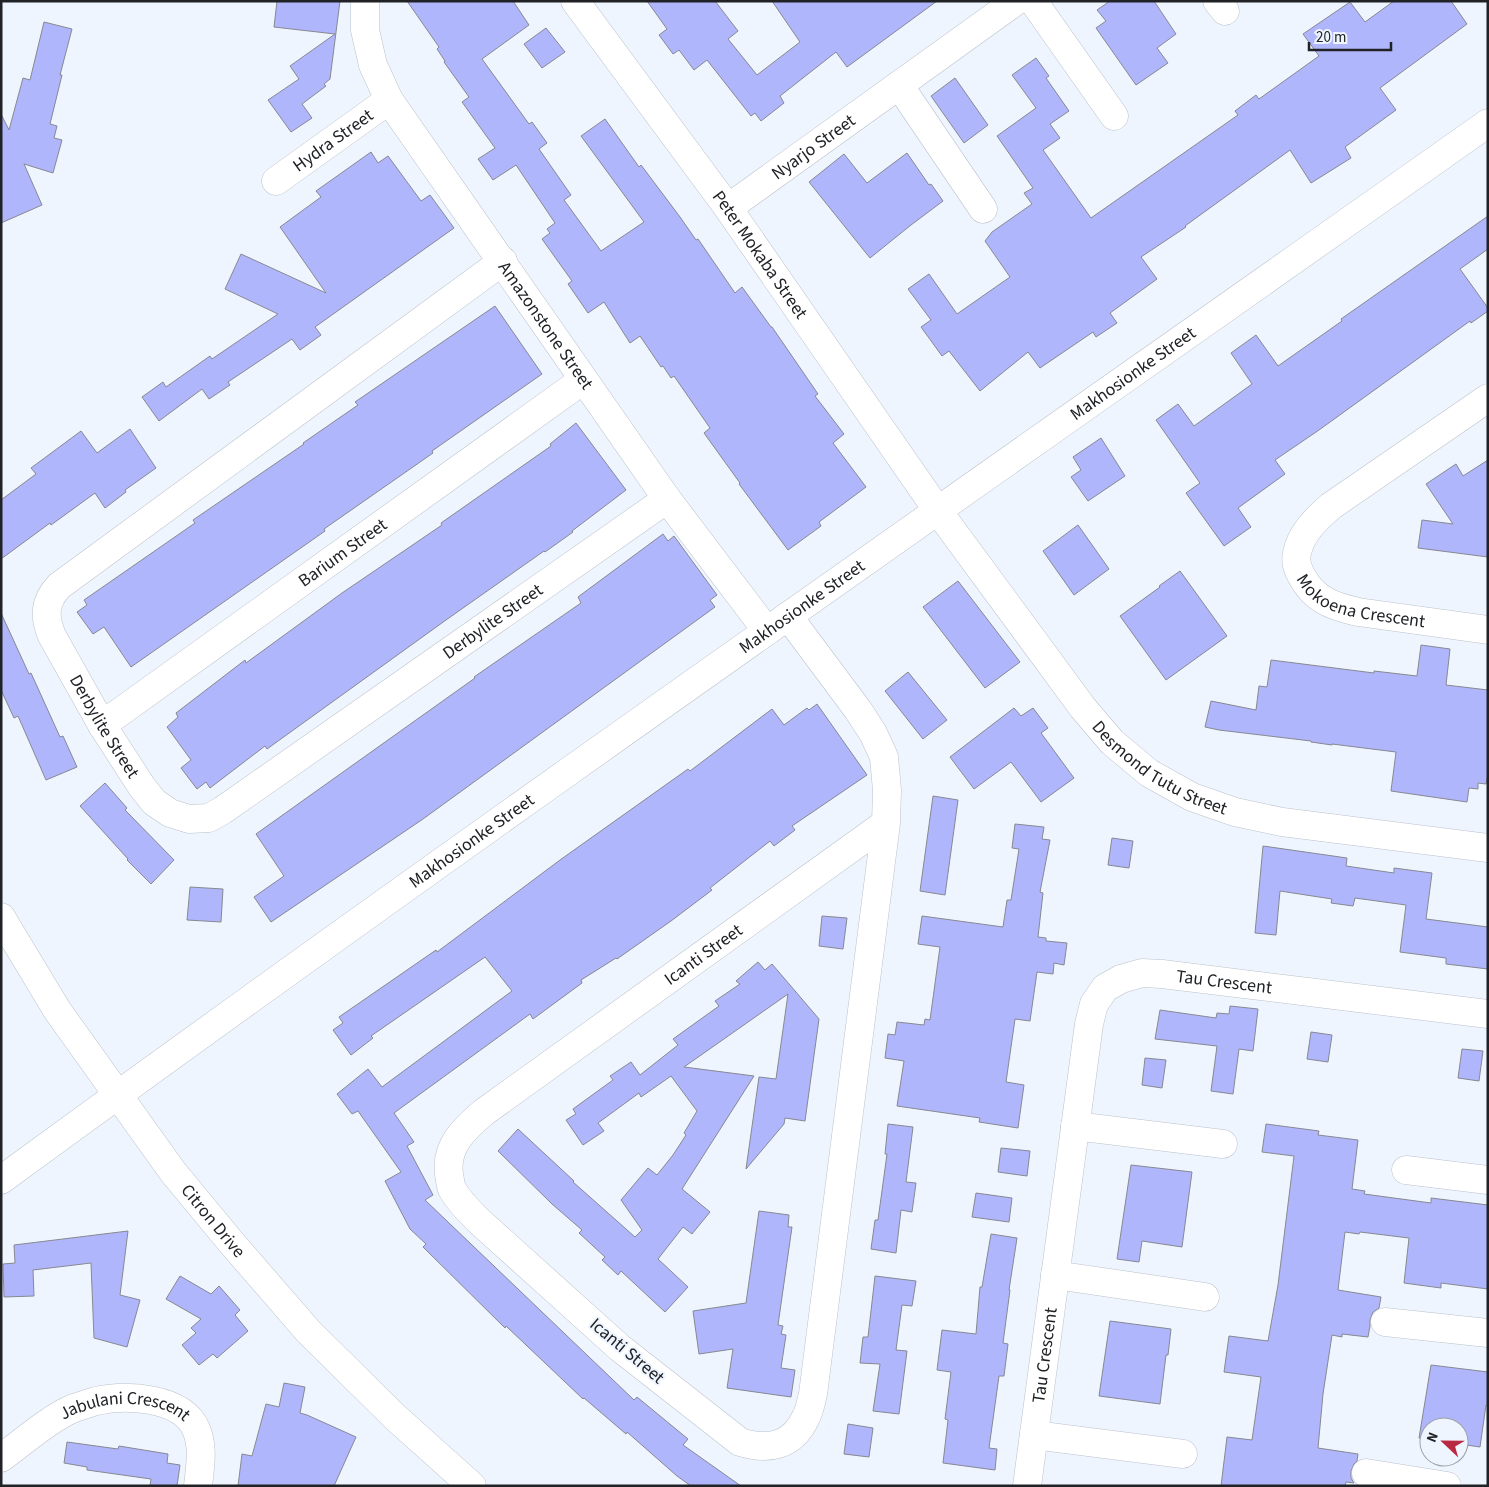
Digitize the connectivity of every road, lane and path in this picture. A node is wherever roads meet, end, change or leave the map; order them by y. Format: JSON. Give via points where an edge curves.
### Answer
{"nodes":[{"id":1,"x":365,"y":1,"type":"edge"},
{"id":2,"x":575,"y":1,"type":"edge"},
{"id":3,"x":1016,"y":1,"type":"edge"},
{"id":4,"x":1033,"y":1,"type":"edge"},
{"id":5,"x":899,"y":85,"type":"junction"},
{"id":6,"x":389,"y":100,"type":"junction"},
{"id":7,"x":1114,"y":116,"type":"dead end"},
{"id":8,"x":1488,"y":123,"type":"edge"},
{"id":9,"x":276,"y":181,"type":"dead end"},
{"id":10,"x":728,"y":208,"type":"junction"},
{"id":11,"x":983,"y":209,"type":"dead end"},
{"id":12,"x":503,"y":261,"type":"junction"},
{"id":13,"x":584,"y":380,"type":"junction"},
{"id":14,"x":1488,"y":398,"type":"edge"},
{"id":15,"x":667,"y":499,"type":"junction"},
{"id":16,"x":938,"y":511,"type":"junction"},
{"id":17,"x":777,"y":623,"type":"junction"},
{"id":18,"x":1488,"y":630,"type":"edge"},
{"id":19,"x":102,"y":725,"type":"junction"},
{"id":20,"x":886,"y":823,"type":"junction"},
{"id":21,"x":1488,"y":848,"type":"edge"},
{"id":22,"x":1,"y":917,"type":"edge"},
{"id":23,"x":1488,"y":1014,"type":"edge"},
{"id":24,"x":118,"y":1094,"type":"junction"},
{"id":25,"x":1075,"y":1126,"type":"junction"},
{"id":26,"x":1223,"y":1144,"type":"dead end"},
{"id":27,"x":1406,"y":1170,"type":"dead end"},
{"id":28,"x":1,"y":1180,"type":"edge"},
{"id":29,"x":1488,"y":1180,"type":"edge"},
{"id":30,"x":1055,"y":1276,"type":"junction"},
{"id":31,"x":1205,"y":1297,"type":"dead end"},
{"id":32,"x":1385,"y":1322,"type":"dead end"},
{"id":33,"x":1488,"y":1333,"type":"edge"},
{"id":34,"x":1034,"y":1435,"type":"junction"},
{"id":35,"x":1183,"y":1454,"type":"dead end"},
{"id":36,"x":1,"y":1458,"type":"edge"},
{"id":37,"x":1366,"y":1473,"type":"dead end"},
{"id":38,"x":198,"y":1486,"type":"edge"},
{"id":39,"x":472,"y":1486,"type":"edge"},
{"id":40,"x":1027,"y":1486,"type":"edge"},
{"id":41,"x":1447,"y":1486,"type":"edge"}],
"edges":[{"from":1,"to":6,"type":"street","name":"Amazonstone Street","via":[[365,30],[373,65]]},
{"from":2,"to":10,"type":"street","name":"Peter Mokaba Street"},
{"from":3,"to":5,"type":"street","name":"Nyarjo Street"},
{"from":4,"to":7,"type":"street"},
{"from":5,"to":10,"type":"street","name":"Nyarjo Street"},
{"from":5,"to":11,"type":"street"},
{"from":6,"to":9,"type":"street","name":"Hydra Street"},
{"from":6,"to":12,"type":"street","name":"Amazonstone Street"},
{"from":8,"to":16,"type":"street","name":"Makhosionke Street"},
{"from":10,"to":16,"type":"street","name":"Peter Mokaba Street"},
{"from":12,"to":13,"type":"street","name":"Amazonstone Street"},
{"from":12,"to":19,"type":"street","name":"Derbylite Street","via":[[59,586],[48,603],[47,624]]},
{"from":13,"to":15,"type":"street","name":"Amazonstone Street"},
{"from":13,"to":19,"type":"street","name":"Barium Street"},
{"from":14,"to":18,"type":"street","name":"Mokoena Crescent","via":[[1316,519],[1304,536],[1296,566],[1319,598],[1338,607]]},
{"from":15,"to":17,"type":"street","name":"Amazonstone Street"},
{"from":15,"to":19,"type":"street","name":"Derbylite Street","via":[[209,818],[189,819],[170,813],[154,802]]},
{"from":16,"to":17,"type":"street","name":"Makhosionke Street"},
{"from":16,"to":21,"type":"street","name":"Desmond Tutu Street","via":[[1083,708],[1112,742],[1149,773],[1192,797],[1244,814],[1282,822]]},
{"from":17,"to":20,"type":"street","name":"Icanti Street","via":[[858,710],[874,733],[884,757]]},
{"from":17,"to":24,"type":"street","name":"Makhosionke Street"},
{"from":20,"to":20,"type":"street","name":"Icanti Street","via":[[813,1394],[800,1429],[783,1443],[769,1447],[754,1446],[740,1442],[620,1348],[480,1222],[451,1187],[448,1164],[454,1142],[484,1112]]},
{"from":22,"to":24,"type":"street","name":"Citron Drive","via":[[57,1010]]},
{"from":23,"to":25,"type":"street","name":"Tau Crescent","via":[[1142,973],[1105,988],[1094,1004]]},
{"from":24,"to":28,"type":"street","name":"Makhosionke Street"},
{"from":24,"to":39,"type":"street","name":"Citron Drive","via":[[173,1172],[308,1331],[395,1417]]},
{"from":25,"to":26,"type":"street"},
{"from":25,"to":30,"type":"street","name":"Tau Crescent"},
{"from":27,"to":29,"type":"street"},
{"from":30,"to":31,"type":"street"},
{"from":30,"to":34,"type":"street","name":"Tau Crescent"},
{"from":32,"to":33,"type":"street"},
{"from":34,"to":35,"type":"street"},
{"from":34,"to":40,"type":"street","name":"Tau Crescent"},
{"from":36,"to":38,"type":"street","name":"Jabulani Crescent","via":[[72,1409],[97,1401],[148,1399],[168,1404],[188,1415],[196,1429],[201,1450]]},
{"from":37,"to":41,"type":"street"}]}
